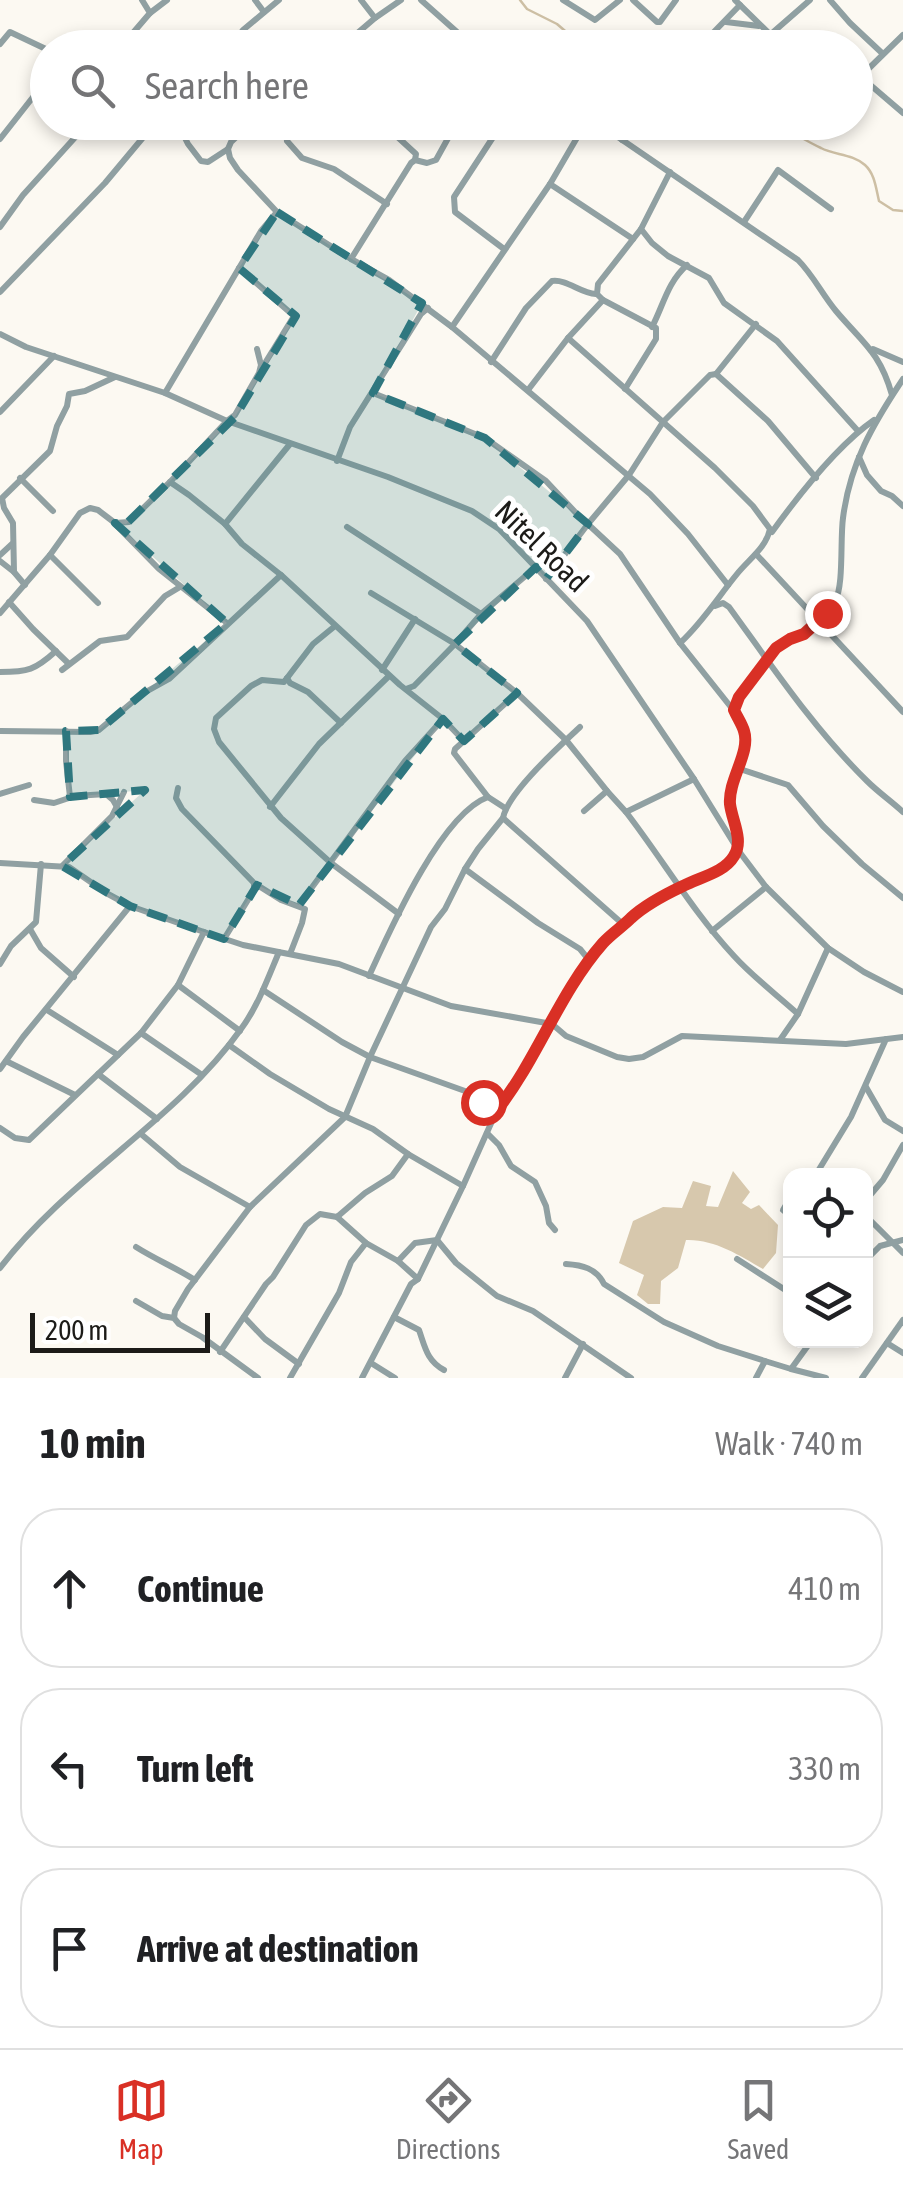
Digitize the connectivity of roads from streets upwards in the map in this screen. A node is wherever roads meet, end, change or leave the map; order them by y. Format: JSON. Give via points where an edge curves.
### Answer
{"nodes":[{"id":1,"x":142,"y":0,"type":"edge"},
{"id":2,"x":167,"y":0,"type":"edge"},
{"id":3,"x":255,"y":0,"type":"edge"},
{"id":4,"x":279,"y":0,"type":"edge"},
{"id":5,"x":362,"y":0,"type":"edge"},
{"id":6,"x":401,"y":0,"type":"edge"},
{"id":7,"x":421,"y":0,"type":"edge"},
{"id":8,"x":563,"y":0,"type":"edge"},
{"id":9,"x":620,"y":0,"type":"edge"},
{"id":10,"x":632,"y":0,"type":"edge"},
{"id":11,"x":676,"y":0,"type":"edge"},
{"id":12,"x":810,"y":0,"type":"edge"},
{"id":13,"x":830,"y":0,"type":"edge"},
{"id":14,"x":738,"y":3,"type":"edge"},
{"id":15,"x":264,"y":12,"type":"junction"},
{"id":16,"x":150,"y":13,"type":"junction"},
{"id":17,"x":375,"y":18,"type":"junction"},
{"id":18,"x":725,"y":22,"type":"junction"},
{"id":19,"x":760,"y":26,"type":"junction"},
{"id":20,"x":135,"y":30,"type":"edge"},
{"id":21,"x":243,"y":30,"type":"edge"},
{"id":22,"x":361,"y":30,"type":"edge"},
{"id":23,"x":454,"y":30,"type":"edge"},
{"id":24,"x":716,"y":30,"type":"edge"},
{"id":25,"x":766,"y":30,"type":"edge"},
{"id":26,"x":776,"y":30,"type":"edge"},
{"id":27,"x":857,"y":30,"type":"edge"},
{"id":28,"x":903,"y":35,"type":"edge"},
{"id":29,"x":30,"y":41,"type":"edge"},
{"id":30,"x":0,"y":44,"type":"edge"},
{"id":31,"x":873,"y":44,"type":"edge"},
{"id":32,"x":884,"y":54,"type":"junction"},
{"id":33,"x":873,"y":65,"type":"edge"},
{"id":34,"x":873,"y":90,"type":"edge"},
{"id":35,"x":30,"y":101,"type":"edge"},
{"id":36,"x":903,"y":113,"type":"edge"},
{"id":37,"x":0,"y":139,"type":"edge"},
{"id":38,"x":74,"y":140,"type":"edge"},
{"id":39,"x":141,"y":140,"type":"edge"},
{"id":40,"x":186,"y":140,"type":"edge"},
{"id":41,"x":234,"y":140,"type":"edge"},
{"id":42,"x":402,"y":140,"type":"edge"},
{"id":43,"x":447,"y":140,"type":"edge"},
{"id":44,"x":492,"y":140,"type":"edge"},
{"id":45,"x":576,"y":140,"type":"edge"},
{"id":46,"x":622,"y":140,"type":"edge"},
{"id":47,"x":286,"y":141,"type":"dead end"},
{"id":48,"x":228,"y":149,"type":"junction"},
{"id":49,"x":415,"y":160,"type":"junction"},
{"id":50,"x":670,"y":172,"type":"junction"},
{"id":51,"x":550,"y":184,"type":"junction"},
{"id":52,"x":387,"y":204,"type":"junction"},
{"id":53,"x":831,"y":209,"type":"dead end"},
{"id":54,"x":277,"y":212,"type":"junction"},
{"id":55,"x":744,"y":222,"type":"junction"},
{"id":56,"x":0,"y":227,"type":"edge"},
{"id":57,"x":641,"y":229,"type":"junction"},
{"id":58,"x":633,"y":239,"type":"junction"},
{"id":59,"x":504,"y":249,"type":"junction"},
{"id":60,"x":350,"y":260,"type":"junction"},
{"id":61,"x":687,"y":265,"type":"junction"},
{"id":62,"x":239,"y":268,"type":"junction"},
{"id":63,"x":0,"y":292,"type":"edge"},
{"id":64,"x":600,"y":297,"type":"junction"},
{"id":65,"x":425,"y":305,"type":"junction"},
{"id":66,"x":756,"y":324,"type":"junction"},
{"id":67,"x":452,"y":327,"type":"junction"},
{"id":68,"x":652,"y":327,"type":"junction"},
{"id":69,"x":0,"y":334,"type":"edge"},
{"id":70,"x":568,"y":338,"type":"junction"},
{"id":71,"x":257,"y":349,"type":"dead end"},
{"id":72,"x":872,"y":349,"type":"junction"},
{"id":73,"x":54,"y":356,"type":"junction"},
{"id":74,"x":491,"y":362,"type":"junction"},
{"id":75,"x":903,"y":362,"type":"edge"},
{"id":76,"x":261,"y":369,"type":"junction"},
{"id":77,"x":716,"y":374,"type":"junction"},
{"id":78,"x":116,"y":377,"type":"junction"},
{"id":79,"x":903,"y":378,"type":"edge"},
{"id":80,"x":528,"y":390,"type":"junction"},
{"id":81,"x":625,"y":390,"type":"junction"},
{"id":82,"x":373,"y":393,"type":"junction"},
{"id":83,"x":165,"y":394,"type":"junction"},
{"id":84,"x":892,"y":394,"type":"junction"},
{"id":85,"x":0,"y":412,"type":"edge"},
{"id":86,"x":880,"y":415,"type":"junction"},
{"id":87,"x":227,"y":421,"type":"junction"},
{"id":88,"x":663,"y":422,"type":"junction"},
{"id":89,"x":858,"y":431,"type":"junction"},
{"id":90,"x":290,"y":444,"type":"junction"},
{"id":91,"x":858,"y":456,"type":"junction"},
{"id":92,"x":337,"y":460,"type":"junction"},
{"id":93,"x":628,"y":475,"type":"junction"},
{"id":94,"x":20,"y":478,"type":"junction"},
{"id":95,"x":816,"y":478,"type":"junction"},
{"id":96,"x":170,"y":482,"type":"junction"},
{"id":97,"x":903,"y":506,"type":"edge"},
{"id":98,"x":53,"y":511,"type":"dead end"},
{"id":99,"x":115,"y":524,"type":"junction"},
{"id":100,"x":224,"y":524,"type":"junction"},
{"id":101,"x":588,"y":524,"type":"junction"},
{"id":102,"x":346,"y":527,"type":"dead end"},
{"id":103,"x":768,"y":538,"type":"junction"},
{"id":104,"x":12,"y":544,"type":"junction"},
{"id":105,"x":756,"y":554,"type":"junction"},
{"id":106,"x":50,"y":555,"type":"junction"},
{"id":107,"x":0,"y":558,"type":"edge"},
{"id":108,"x":536,"y":567,"type":"junction"},
{"id":109,"x":14,"y":572,"type":"junction"},
{"id":110,"x":281,"y":576,"type":"junction"},
{"id":111,"x":546,"y":579,"type":"junction"},
{"id":112,"x":24,"y":585,"type":"junction"},
{"id":113,"x":728,"y":585,"type":"junction"},
{"id":114,"x":182,"y":587,"type":"junction"},
{"id":115,"x":370,"y":593,"type":"dead end"},
{"id":116,"x":10,"y":602,"type":"junction"},
{"id":117,"x":98,"y":603,"type":"dead end"},
{"id":118,"x":714,"y":606,"type":"junction"},
{"id":119,"x":0,"y":613,"type":"edge"},
{"id":120,"x":481,"y":614,"type":"junction"},
{"id":121,"x":415,"y":619,"type":"junction"},
{"id":122,"x":819,"y":622,"type":"junction"},
{"id":123,"x":227,"y":624,"type":"junction"},
{"id":124,"x":335,"y":626,"type":"junction"},
{"id":125,"x":680,"y":643,"type":"junction"},
{"id":126,"x":455,"y":644,"type":"junction"},
{"id":127,"x":56,"y":651,"type":"junction"},
{"id":128,"x":766,"y":661,"type":"junction"},
{"id":129,"x":0,"y":672,"type":"edge"},
{"id":130,"x":385,"y":672,"type":"junction"},
{"id":131,"x":287,"y":678,"type":"junction"},
{"id":132,"x":405,"y":690,"type":"junction"},
{"id":133,"x":517,"y":693,"type":"junction"},
{"id":134,"x":734,"y":710,"type":"junction"},
{"id":135,"x":903,"y":712,"type":"edge"},
{"id":136,"x":443,"y":720,"type":"junction"},
{"id":137,"x":341,"y":722,"type":"junction"},
{"id":138,"x":580,"y":727,"type":"dead end"},
{"id":139,"x":0,"y":731,"type":"edge"},
{"id":140,"x":66,"y":731,"type":"junction"},
{"id":141,"x":464,"y":740,"type":"junction"},
{"id":142,"x":566,"y":740,"type":"junction"},
{"id":143,"x":737,"y":768,"type":"junction"},
{"id":144,"x":694,"y":779,"type":"junction"},
{"id":145,"x":29,"y":785,"type":"dead end"},
{"id":146,"x":178,"y":788,"type":"dead end"},
{"id":147,"x":124,"y":792,"type":"dead end"},
{"id":148,"x":606,"y":792,"type":"junction"},
{"id":149,"x":0,"y":794,"type":"edge"},
{"id":150,"x":70,"y":797,"type":"junction"},
{"id":151,"x":488,"y":797,"type":"junction"},
{"id":152,"x":34,"y":800,"type":"dead end"},
{"id":153,"x":270,"y":807,"type":"junction"},
{"id":154,"x":118,"y":808,"type":"junction"},
{"id":155,"x":505,"y":808,"type":"junction"},
{"id":156,"x":584,"y":811,"type":"dead end"},
{"id":157,"x":626,"y":812,"type":"junction"},
{"id":158,"x":903,"y":812,"type":"edge"},
{"id":159,"x":503,"y":818,"type":"junction"},
{"id":160,"x":738,"y":850,"type":"junction"},
{"id":161,"x":0,"y":863,"type":"edge"},
{"id":162,"x":331,"y":863,"type":"junction"},
{"id":163,"x":41,"y":864,"type":"junction"},
{"id":164,"x":62,"y":866,"type":"junction"},
{"id":165,"x":465,"y":869,"type":"junction"},
{"id":166,"x":254,"y":882,"type":"junction"},
{"id":167,"x":680,"y":887,"type":"junction"},
{"id":168,"x":766,"y":888,"type":"junction"},
{"id":169,"x":903,"y":898,"type":"edge"},
{"id":170,"x":299,"y":905,"type":"junction"},
{"id":171,"x":130,"y":906,"type":"junction"},
{"id":172,"x":399,"y":914,"type":"junction"},
{"id":173,"x":624,"y":926,"type":"junction"},
{"id":174,"x":30,"y":928,"type":"junction"},
{"id":175,"x":712,"y":931,"type":"junction"},
{"id":176,"x":204,"y":932,"type":"junction"},
{"id":177,"x":224,"y":939,"type":"junction"},
{"id":178,"x":828,"y":948,"type":"junction"},
{"id":179,"x":279,"y":952,"type":"junction"},
{"id":180,"x":290,"y":954,"type":"junction"},
{"id":181,"x":589,"y":960,"type":"junction"},
{"id":182,"x":0,"y":964,"type":"edge"},
{"id":183,"x":369,"y":976,"type":"junction"},
{"id":184,"x":74,"y":977,"type":"junction"},
{"id":185,"x":178,"y":985,"type":"junction"},
{"id":186,"x":402,"y":988,"type":"junction"},
{"id":187,"x":263,"y":990,"type":"junction"},
{"id":188,"x":903,"y":992,"type":"edge"},
{"id":189,"x":47,"y":1010,"type":"junction"},
{"id":190,"x":798,"y":1014,"type":"junction"},
{"id":191,"x":552,"y":1024,"type":"junction"},
{"id":192,"x":240,"y":1031,"type":"junction"},
{"id":193,"x":141,"y":1033,"type":"junction"},
{"id":194,"x":903,"y":1037,"type":"edge"},
{"id":195,"x":886,"y":1038,"type":"junction"},
{"id":196,"x":780,"y":1040,"type":"junction"},
{"id":197,"x":229,"y":1045,"type":"junction"},
{"id":198,"x":118,"y":1055,"type":"junction"},
{"id":199,"x":370,"y":1056,"type":"junction"},
{"id":200,"x":6,"y":1060,"type":"junction"},
{"id":201,"x":0,"y":1069,"type":"edge"},
{"id":202,"x":98,"y":1074,"type":"junction"},
{"id":203,"x":202,"y":1075,"type":"junction"},
{"id":204,"x":865,"y":1086,"type":"junction"},
{"id":205,"x":76,"y":1095,"type":"junction"},
{"id":206,"x":497,"y":1110,"type":"junction"},
{"id":207,"x":346,"y":1117,"type":"junction"},
{"id":208,"x":157,"y":1120,"type":"junction"},
{"id":209,"x":0,"y":1128,"type":"edge"},
{"id":210,"x":903,"y":1132,"type":"edge"},
{"id":211,"x":488,"y":1133,"type":"junction"},
{"id":212,"x":141,"y":1134,"type":"junction"},
{"id":213,"x":903,"y":1145,"type":"edge"},
{"id":214,"x":408,"y":1154,"type":"junction"},
{"id":215,"x":820,"y":1168,"type":"edge"},
{"id":216,"x":463,"y":1186,"type":"junction"},
{"id":217,"x":873,"y":1192,"type":"edge"},
{"id":218,"x":250,"y":1207,"type":"junction"},
{"id":219,"x":337,"y":1217,"type":"junction"},
{"id":220,"x":873,"y":1224,"type":"edge"},
{"id":221,"x":555,"y":1230,"type":"dead end"},
{"id":222,"x":436,"y":1240,"type":"junction"},
{"id":223,"x":903,"y":1240,"type":"edge"},
{"id":224,"x":366,"y":1243,"type":"junction"},
{"id":225,"x":891,"y":1243,"type":"junction"},
{"id":226,"x":136,"y":1247,"type":"dead end"},
{"id":227,"x":903,"y":1253,"type":"edge"},
{"id":228,"x":868,"y":1258,"type":"edge"},
{"id":229,"x":737,"y":1259,"type":"dead end"},
{"id":230,"x":398,"y":1261,"type":"junction"},
{"id":231,"x":566,"y":1264,"type":"dead end"},
{"id":232,"x":0,"y":1268,"type":"edge"},
{"id":233,"x":418,"y":1279,"type":"junction"},
{"id":234,"x":194,"y":1280,"type":"junction"},
{"id":235,"x":783,"y":1288,"type":"edge"},
{"id":236,"x":136,"y":1300,"type":"dead end"},
{"id":237,"x":244,"y":1317,"type":"junction"},
{"id":238,"x":394,"y":1317,"type":"junction"},
{"id":239,"x":174,"y":1318,"type":"junction"},
{"id":240,"x":903,"y":1320,"type":"edge"},
{"id":241,"x":887,"y":1343,"type":"junction"},
{"id":242,"x":583,"y":1344,"type":"junction"},
{"id":243,"x":806,"y":1348,"type":"edge"},
{"id":244,"x":220,"y":1352,"type":"junction"},
{"id":245,"x":903,"y":1353,"type":"edge"},
{"id":246,"x":765,"y":1360,"type":"junction"},
{"id":247,"x":371,"y":1363,"type":"junction"},
{"id":248,"x":299,"y":1364,"type":"junction"},
{"id":249,"x":792,"y":1369,"type":"junction"},
{"id":250,"x":444,"y":1370,"type":"dead end"},
{"id":251,"x":258,"y":1378,"type":"edge"},
{"id":252,"x":290,"y":1378,"type":"edge"},
{"id":253,"x":362,"y":1378,"type":"edge"},
{"id":254,"x":395,"y":1378,"type":"edge"},
{"id":255,"x":565,"y":1378,"type":"edge"},
{"id":256,"x":631,"y":1378,"type":"edge"},
{"id":257,"x":756,"y":1378,"type":"edge"},
{"id":258,"x":826,"y":1378,"type":"edge"},
{"id":259,"x":862,"y":1378,"type":"edge"}],
"edges":[{"from":1,"to":16,"type":"street"},
{"from":2,"to":16,"type":"street"},
{"from":3,"to":15,"type":"street"},
{"from":4,"to":15,"type":"street"},
{"from":5,"to":17,"type":"street"},
{"from":6,"to":17,"type":"street"},
{"from":7,"to":23,"type":"street"},
{"from":8,"to":9,"type":"street","via":[[595,20]]},
{"from":10,"to":11,"type":"street","via":[[657,22]]},
{"from":12,"to":26,"type":"street"},
{"from":13,"to":27,"type":"street"},
{"from":14,"to":18,"type":"street"},
{"from":14,"to":19,"type":"street"},
{"from":15,"to":21,"type":"street"},
{"from":16,"to":20,"type":"street"},
{"from":17,"to":22,"type":"street"},
{"from":18,"to":19,"type":"street"},
{"from":18,"to":24,"type":"street"},
{"from":19,"to":25,"type":"street"},
{"from":28,"to":32,"type":"street"},
{"from":29,"to":30,"type":"street","via":[[10,32]]},
{"from":31,"to":32,"type":"street"},
{"from":32,"to":33,"type":"street"},
{"from":34,"to":36,"type":"street"},
{"from":35,"to":37,"type":"street"},
{"from":38,"to":56,"type":"street"},
{"from":39,"to":63,"type":"street"},
{"from":40,"to":48,"type":"street","via":[[200,161]]},
{"from":41,"to":48,"type":"street"},
{"from":42,"to":49,"type":"street"},
{"from":43,"to":49,"type":"street","via":[[436,160]]},
{"from":44,"to":59,"type":"street","via":[[453,206]]},
{"from":45,"to":51,"type":"street"},
{"from":46,"to":50,"type":"street"},
{"from":47,"to":52,"type":"street","via":[[302,158],[334,169]]},
{"from":48,"to":54,"type":"street"},
{"from":49,"to":52,"type":"street"},
{"from":50,"to":55,"type":"street"},
{"from":50,"to":57,"type":"street"},
{"from":51,"to":58,"type":"street"},
{"from":51,"to":59,"type":"street"},
{"from":52,"to":60,"type":"street"},
{"from":53,"to":55,"type":"street","via":[[778,170]]},
{"from":54,"to":60,"type":"street"},
{"from":54,"to":62,"type":"street"},
{"from":55,"to":72,"type":"street","via":[[798,260]]},
{"from":57,"to":58,"type":"street"},
{"from":57,"to":61,"type":"street","via":[[652,244]]},
{"from":58,"to":64,"type":"street","via":[[601,280]]},
{"from":59,"to":67,"type":"street"},
{"from":60,"to":65,"type":"street"},
{"from":61,"to":66,"type":"street"},
{"from":61,"to":68,"type":"street","via":[[672,279]]},
{"from":62,"to":76,"type":"street","via":[[294,316]]},
{"from":62,"to":83,"type":"street"},
{"from":64,"to":68,"type":"street"},
{"from":64,"to":70,"type":"street"},
{"from":64,"to":74,"type":"street","via":[[552,281]]},
{"from":65,"to":67,"type":"street"},
{"from":65,"to":82,"type":"street"},
{"from":66,"to":77,"type":"street"},
{"from":66,"to":89,"type":"street"},
{"from":67,"to":74,"type":"street"},
{"from":68,"to":81,"type":"street","via":[[656,339]]},
{"from":69,"to":73,"type":"street","name":"Nitel Road"},
{"from":70,"to":80,"type":"street"},
{"from":70,"to":81,"type":"street"},
{"from":71,"to":76,"type":"street"},
{"from":72,"to":75,"type":"street"},
{"from":72,"to":84,"type":"street"},
{"from":73,"to":78,"type":"street","name":"Nitel Road"},
{"from":73,"to":85,"type":"street"},
{"from":74,"to":80,"type":"street"},
{"from":76,"to":87,"type":"street"},
{"from":77,"to":88,"type":"street"},
{"from":77,"to":95,"type":"street"},
{"from":78,"to":83,"type":"street","name":"Nitel Road"},
{"from":78,"to":94,"type":"street","via":[[69,394],[50,450]]},
{"from":79,"to":84,"type":"street"},
{"from":80,"to":93,"type":"street"},
{"from":81,"to":88,"type":"street"},
{"from":82,"to":92,"type":"street"},
{"from":82,"to":101,"type":"street","via":[[485,438],[546,481]]},
{"from":83,"to":87,"type":"street","name":"Nitel Road"},
{"from":84,"to":86,"type":"street"},
{"from":86,"to":89,"type":"street"},
{"from":86,"to":91,"type":"street"},
{"from":87,"to":90,"type":"street","name":"Nitel Road"},
{"from":87,"to":96,"type":"street"},
{"from":88,"to":93,"type":"street"},
{"from":88,"to":103,"type":"street","via":[[754,506],[768,523]]},
{"from":89,"to":95,"type":"street"},
{"from":90,"to":92,"type":"street","name":"Nitel Road"},
{"from":90,"to":100,"type":"street"},
{"from":91,"to":97,"type":"street","via":[[881,491]]},
{"from":91,"to":122,"type":"street","via":[[842,520],[841,589]]},
{"from":92,"to":108,"type":"street","name":"Nitel Road","via":[[472,511]]},
{"from":93,"to":101,"type":"street"},
{"from":93,"to":113,"type":"street"},
{"from":94,"to":98,"type":"street"},
{"from":94,"to":104,"type":"street","via":[[2,498],[13,523]]},
{"from":95,"to":103,"type":"street"},
{"from":96,"to":99,"type":"street","via":[[129,522]]},
{"from":96,"to":100,"type":"street"},
{"from":99,"to":106,"type":"street","via":[[90,508]]},
{"from":99,"to":114,"type":"street"},
{"from":100,"to":110,"type":"street"},
{"from":101,"to":111,"type":"street"},
{"from":101,"to":125,"type":"street","via":[[620,554]]},
{"from":102,"to":120,"type":"street"},
{"from":103,"to":105,"type":"street"},
{"from":104,"to":107,"type":"street"},
{"from":104,"to":109,"type":"street"},
{"from":105,"to":113,"type":"street"},
{"from":105,"to":122,"type":"street"},
{"from":106,"to":112,"type":"street"},
{"from":106,"to":117,"type":"street"},
{"from":107,"to":109,"type":"street"},
{"from":108,"to":111,"type":"street","name":"Nitel Road"},
{"from":108,"to":120,"type":"street"},
{"from":109,"to":112,"type":"street"},
{"from":110,"to":123,"type":"street"},
{"from":110,"to":124,"type":"street"},
{"from":111,"to":144,"type":"street","name":"Nitel Road","via":[[587,621]]},
{"from":112,"to":116,"type":"street"},
{"from":113,"to":118,"type":"street"},
{"from":114,"to":123,"type":"street"},
{"from":114,"to":127,"type":"street","via":[[164,596],[127,637],[100,641],[66,667]]},
{"from":115,"to":121,"type":"street"},
{"from":116,"to":119,"type":"street"},
{"from":116,"to":127,"type":"street"},
{"from":118,"to":125,"type":"street"},
{"from":118,"to":128,"type":"street","via":[[729,607]]},
{"from":120,"to":126,"type":"street"},
{"from":121,"to":126,"type":"street"},
{"from":121,"to":130,"type":"street"},
{"from":122,"to":128,"type":"street"},
{"from":122,"to":135,"type":"street"},
{"from":123,"to":140,"type":"street","via":[[169,679],[99,730]]},
{"from":124,"to":130,"type":"street"},
{"from":124,"to":131,"type":"street"},
{"from":125,"to":134,"type":"street"},
{"from":126,"to":132,"type":"street"},
{"from":126,"to":133,"type":"street"},
{"from":127,"to":129,"type":"street","via":[[38,668]]},
{"from":128,"to":134,"type":"street"},
{"from":128,"to":158,"type":"street","via":[[866,780]]},
{"from":130,"to":132,"type":"street"},
{"from":130,"to":137,"type":"street"},
{"from":131,"to":137,"type":"street"},
{"from":131,"to":153,"type":"street","via":[[251,686],[214,722],[219,742]]},
{"from":132,"to":136,"type":"street"},
{"from":133,"to":141,"type":"street"},
{"from":133,"to":142,"type":"street"},
{"from":134,"to":143,"type":"street","via":[[746,741]]},
{"from":136,"to":141,"type":"street"},
{"from":136,"to":162,"type":"street","via":[[405,760]]},
{"from":137,"to":153,"type":"street"},
{"from":138,"to":142,"type":"street"},
{"from":139,"to":140,"type":"street"},
{"from":140,"to":150,"type":"street"},
{"from":141,"to":151,"type":"street","via":[[455,757]]},
{"from":142,"to":148,"type":"street"},
{"from":142,"to":155,"type":"street"},
{"from":143,"to":160,"type":"street","via":[[730,803]]},
{"from":143,"to":169,"type":"street","via":[[788,785]]},
{"from":144,"to":157,"type":"street"},
{"from":144,"to":160,"type":"street","name":"Nitel Road"},
{"from":145,"to":149,"type":"street"},
{"from":146,"to":166,"type":"street","via":[[182,809]]},
{"from":147,"to":154,"type":"street"},
{"from":148,"to":156,"type":"street"},
{"from":148,"to":157,"type":"street"},
{"from":150,"to":152,"type":"street"},
{"from":150,"to":154,"type":"street","via":[[106,794]]},
{"from":151,"to":155,"type":"street"},
{"from":151,"to":172,"type":"street","via":[[452,827]]},
{"from":153,"to":162,"type":"street"},
{"from":154,"to":164,"type":"street"},
{"from":155,"to":159,"type":"street"},
{"from":157,"to":167,"type":"street"},
{"from":159,"to":165,"type":"street"},
{"from":159,"to":173,"type":"street"},
{"from":160,"to":167,"type":"street","via":[[726,866]]},
{"from":160,"to":168,"type":"street","name":"Nitel Road"},
{"from":161,"to":163,"type":"street"},
{"from":162,"to":170,"type":"street"},
{"from":162,"to":172,"type":"street"},
{"from":163,"to":164,"type":"street"},
{"from":163,"to":174,"type":"street","via":[[38,918]]},
{"from":164,"to":171,"type":"street"},
{"from":165,"to":181,"type":"street"},
{"from":165,"to":186,"type":"street"},
{"from":166,"to":170,"type":"street"},
{"from":166,"to":177,"type":"street"},
{"from":167,"to":173,"type":"street"},
{"from":167,"to":175,"type":"street"},
{"from":168,"to":175,"type":"street"},
{"from":168,"to":178,"type":"street","name":"Nitel Road"},
{"from":170,"to":180,"type":"street","via":[[304,912]]},
{"from":171,"to":176,"type":"street"},
{"from":171,"to":184,"type":"street"},
{"from":172,"to":183,"type":"street"},
{"from":173,"to":181,"type":"street"},
{"from":174,"to":182,"type":"street"},
{"from":174,"to":184,"type":"street","via":[[41,948]]},
{"from":175,"to":190,"type":"street"},
{"from":176,"to":177,"type":"street"},
{"from":176,"to":185,"type":"street"},
{"from":177,"to":179,"type":"street"},
{"from":178,"to":188,"type":"street","name":"Nitel Road"},
{"from":178,"to":190,"type":"street"},
{"from":179,"to":180,"type":"street"},
{"from":179,"to":187,"type":"street"},
{"from":180,"to":183,"type":"street"},
{"from":181,"to":191,"type":"street"},
{"from":183,"to":186,"type":"street"},
{"from":184,"to":189,"type":"street"},
{"from":185,"to":192,"type":"street"},
{"from":185,"to":193,"type":"street"},
{"from":186,"to":191,"type":"street","via":[[452,1006]]},
{"from":186,"to":199,"type":"street"},
{"from":187,"to":192,"type":"street"},
{"from":187,"to":199,"type":"street"},
{"from":189,"to":198,"type":"street"},
{"from":189,"to":200,"type":"street"},
{"from":190,"to":196,"type":"street"},
{"from":191,"to":196,"type":"street","via":[[566,1036],[629,1059],[682,1036]]},
{"from":191,"to":206,"type":"street"},
{"from":192,"to":197,"type":"street"},
{"from":193,"to":198,"type":"street"},
{"from":193,"to":203,"type":"street"},
{"from":194,"to":195,"type":"street"},
{"from":195,"to":196,"type":"street","via":[[846,1044]]},
{"from":195,"to":204,"type":"street"},
{"from":197,"to":203,"type":"street"},
{"from":197,"to":207,"type":"street"},
{"from":198,"to":202,"type":"street"},
{"from":199,"to":206,"type":"street"},
{"from":199,"to":207,"type":"street"},
{"from":200,"to":201,"type":"street"},
{"from":200,"to":205,"type":"street"},
{"from":202,"to":205,"type":"street"},
{"from":202,"to":208,"type":"street"},
{"from":203,"to":208,"type":"street"},
{"from":204,"to":210,"type":"street","via":[[885,1120]]},
{"from":204,"to":215,"type":"street"},
{"from":205,"to":209,"type":"street","via":[[29,1140]]},
{"from":206,"to":211,"type":"street"},
{"from":207,"to":214,"type":"street"},
{"from":207,"to":218,"type":"street"},
{"from":208,"to":212,"type":"street"},
{"from":211,"to":216,"type":"street"},
{"from":211,"to":221,"type":"street","via":[[511,1166],[534,1182]]},
{"from":212,"to":218,"type":"street","via":[[180,1167]]},
{"from":212,"to":232,"type":"street","via":[[80,1184]]},
{"from":213,"to":217,"type":"street"},
{"from":214,"to":216,"type":"street"},
{"from":214,"to":219,"type":"street","via":[[392,1176]]},
{"from":216,"to":222,"type":"street"},
{"from":218,"to":234,"type":"street"},
{"from":219,"to":224,"type":"street"},
{"from":219,"to":237,"type":"street","via":[[320,1214],[306,1225]]},
{"from":220,"to":225,"type":"street"},
{"from":222,"to":230,"type":"street","via":[[416,1242]]},
{"from":222,"to":233,"type":"street"},
{"from":222,"to":242,"type":"street","via":[[497,1296]]},
{"from":223,"to":225,"type":"street"},
{"from":224,"to":230,"type":"street"},
{"from":224,"to":248,"type":"street"},
{"from":225,"to":227,"type":"street"},
{"from":225,"to":228,"type":"street"},
{"from":226,"to":234,"type":"street"},
{"from":229,"to":235,"type":"street"},
{"from":230,"to":233,"type":"street"},
{"from":231,"to":246,"type":"street","via":[[584,1265],[664,1322]]},
{"from":233,"to":238,"type":"street"},
{"from":234,"to":239,"type":"street"},
{"from":236,"to":239,"type":"street"},
{"from":237,"to":244,"type":"street"},
{"from":237,"to":248,"type":"street"},
{"from":238,"to":247,"type":"street"},
{"from":238,"to":250,"type":"street","via":[[419,1330],[428,1356]]},
{"from":239,"to":244,"type":"street"},
{"from":240,"to":241,"type":"street"},
{"from":241,"to":245,"type":"street"},
{"from":241,"to":259,"type":"street"},
{"from":242,"to":255,"type":"street"},
{"from":242,"to":256,"type":"street"},
{"from":243,"to":249,"type":"street"},
{"from":244,"to":251,"type":"street"},
{"from":246,"to":249,"type":"street"},
{"from":246,"to":257,"type":"street"},
{"from":247,"to":253,"type":"street"},
{"from":247,"to":254,"type":"street"},
{"from":248,"to":252,"type":"street"},
{"from":249,"to":258,"type":"street"}]}
